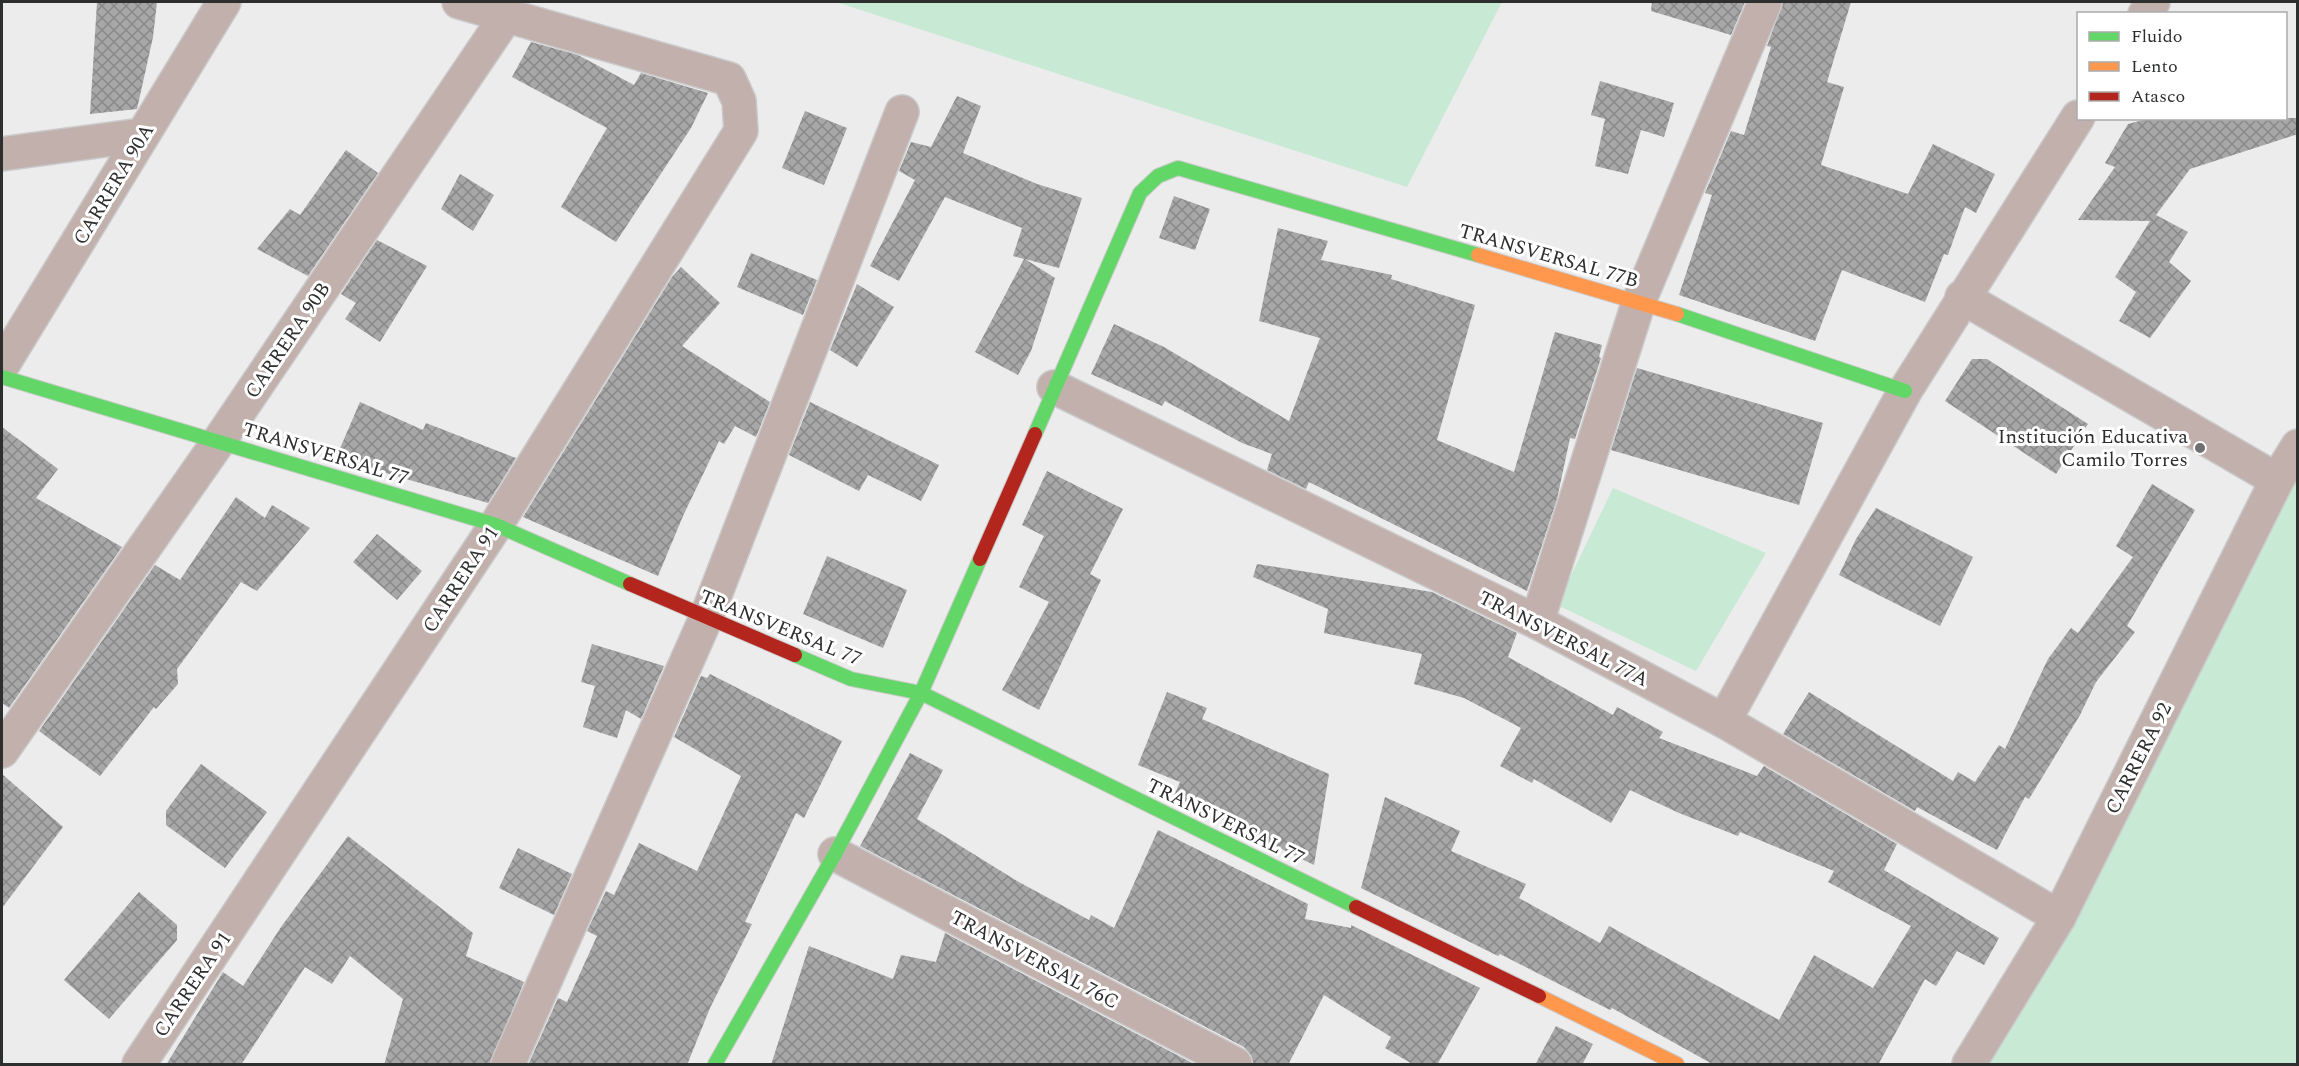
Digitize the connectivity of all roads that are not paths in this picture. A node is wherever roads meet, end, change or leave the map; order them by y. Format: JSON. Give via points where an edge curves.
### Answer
{"nodes":[{"id":1,"x":224,"y":2,"type":"edge"},
{"id":2,"x":459,"y":2,"type":"edge"},
{"id":3,"x":1764,"y":2,"type":"edge"},
{"id":4,"x":507,"y":15,"type":"junction"},
{"id":5,"x":902,"y":112,"type":"dead end"},
{"id":6,"x":2077,"y":120,"type":"edge"},
{"id":7,"x":142,"y":135,"type":"junction"},
{"id":8,"x":2,"y":154,"type":"edge"},
{"id":9,"x":1962,"y":297,"type":"junction"},
{"id":10,"x":1639,"y":301,"type":"junction"},
{"id":11,"x":2,"y":366,"type":"edge"},
{"id":12,"x":2,"y":377,"type":"edge"},
{"id":13,"x":1054,"y":387,"type":"junction"},
{"id":14,"x":1905,"y":391,"type":"junction"},
{"id":15,"x":219,"y":441,"type":"junction"},
{"id":16,"x":2298,"y":446,"type":"edge"},
{"id":17,"x":2277,"y":480,"type":"junction"},
{"id":18,"x":496,"y":525,"type":"junction"},
{"id":19,"x":706,"y":618,"type":"junction"},
{"id":20,"x":1537,"y":622,"type":"junction"},
{"id":21,"x":921,"y":693,"type":"junction"},
{"id":22,"x":1724,"y":721,"type":"junction"},
{"id":23,"x":2,"y":752,"type":"edge"},
{"id":24,"x":835,"y":854,"type":"junction"},
{"id":25,"x":2059,"y":917,"type":"junction"},
{"id":26,"x":139,"y":1065,"type":"edge"},
{"id":27,"x":508,"y":1065,"type":"edge"},
{"id":28,"x":715,"y":1065,"type":"edge"},
{"id":29,"x":1235,"y":1065,"type":"edge"},
{"id":30,"x":1677,"y":1065,"type":"edge"},
{"id":31,"x":1970,"y":1065,"type":"edge"}],
"edges":[{"from":1,"to":7,"type":"street","name":"CARRERA 90A"},
{"from":2,"to":4,"type":"street"},
{"from":3,"to":10,"type":"street"},
{"from":4,"to":15,"type":"street","name":"CARRERA 90B"},
{"from":4,"to":18,"type":"street","name":"CARRERA 91","via":[[729,78],[739,101],[741,131]]},
{"from":5,"to":19,"type":"street"},
{"from":6,"to":9,"type":"street"},
{"from":7,"to":8,"type":"street"},
{"from":7,"to":11,"type":"street","name":"CARRERA 90A"},
{"from":9,"to":14,"type":"street"},
{"from":9,"to":17,"type":"street"},
{"from":10,"to":13,"type":"street","name":"TRANSVERSAL 77B","via":[[1178,168],[1158,176],[1140,193]]},
{"from":10,"to":14,"type":"street","name":"TRANSVERSAL 77B"},
{"from":10,"to":20,"type":"street"},
{"from":12,"to":15,"type":"street","name":"TRANSVERSAL 77"},
{"from":13,"to":20,"type":"street","name":"TRANSVERSAL 77A"},
{"from":13,"to":21,"type":"street"},
{"from":14,"to":22,"type":"street"},
{"from":15,"to":18,"type":"street","name":"TRANSVERSAL 77"},
{"from":15,"to":23,"type":"street","name":"CARRERA 90B"},
{"from":16,"to":17,"type":"street","name":"CARRERA 92"},
{"from":17,"to":25,"type":"street","name":"CARRERA 92"},
{"from":18,"to":19,"type":"street","name":"TRANSVERSAL 77"},
{"from":18,"to":26,"type":"street","name":"CARRERA 91"},
{"from":19,"to":21,"type":"street","name":"TRANSVERSAL 77","via":[[851,679]]},
{"from":19,"to":27,"type":"street"},
{"from":20,"to":22,"type":"street","name":"TRANSVERSAL 77A"},
{"from":21,"to":24,"type":"street"},
{"from":21,"to":30,"type":"street","name":"TRANSVERSAL 77"},
{"from":22,"to":25,"type":"street","name":"TRANSVERSAL 77A"},
{"from":24,"to":28,"type":"street"},
{"from":24,"to":29,"type":"street","name":"TRANSVERSAL 76C"},
{"from":25,"to":31,"type":"street","name":"CARRERA 92"}]}
